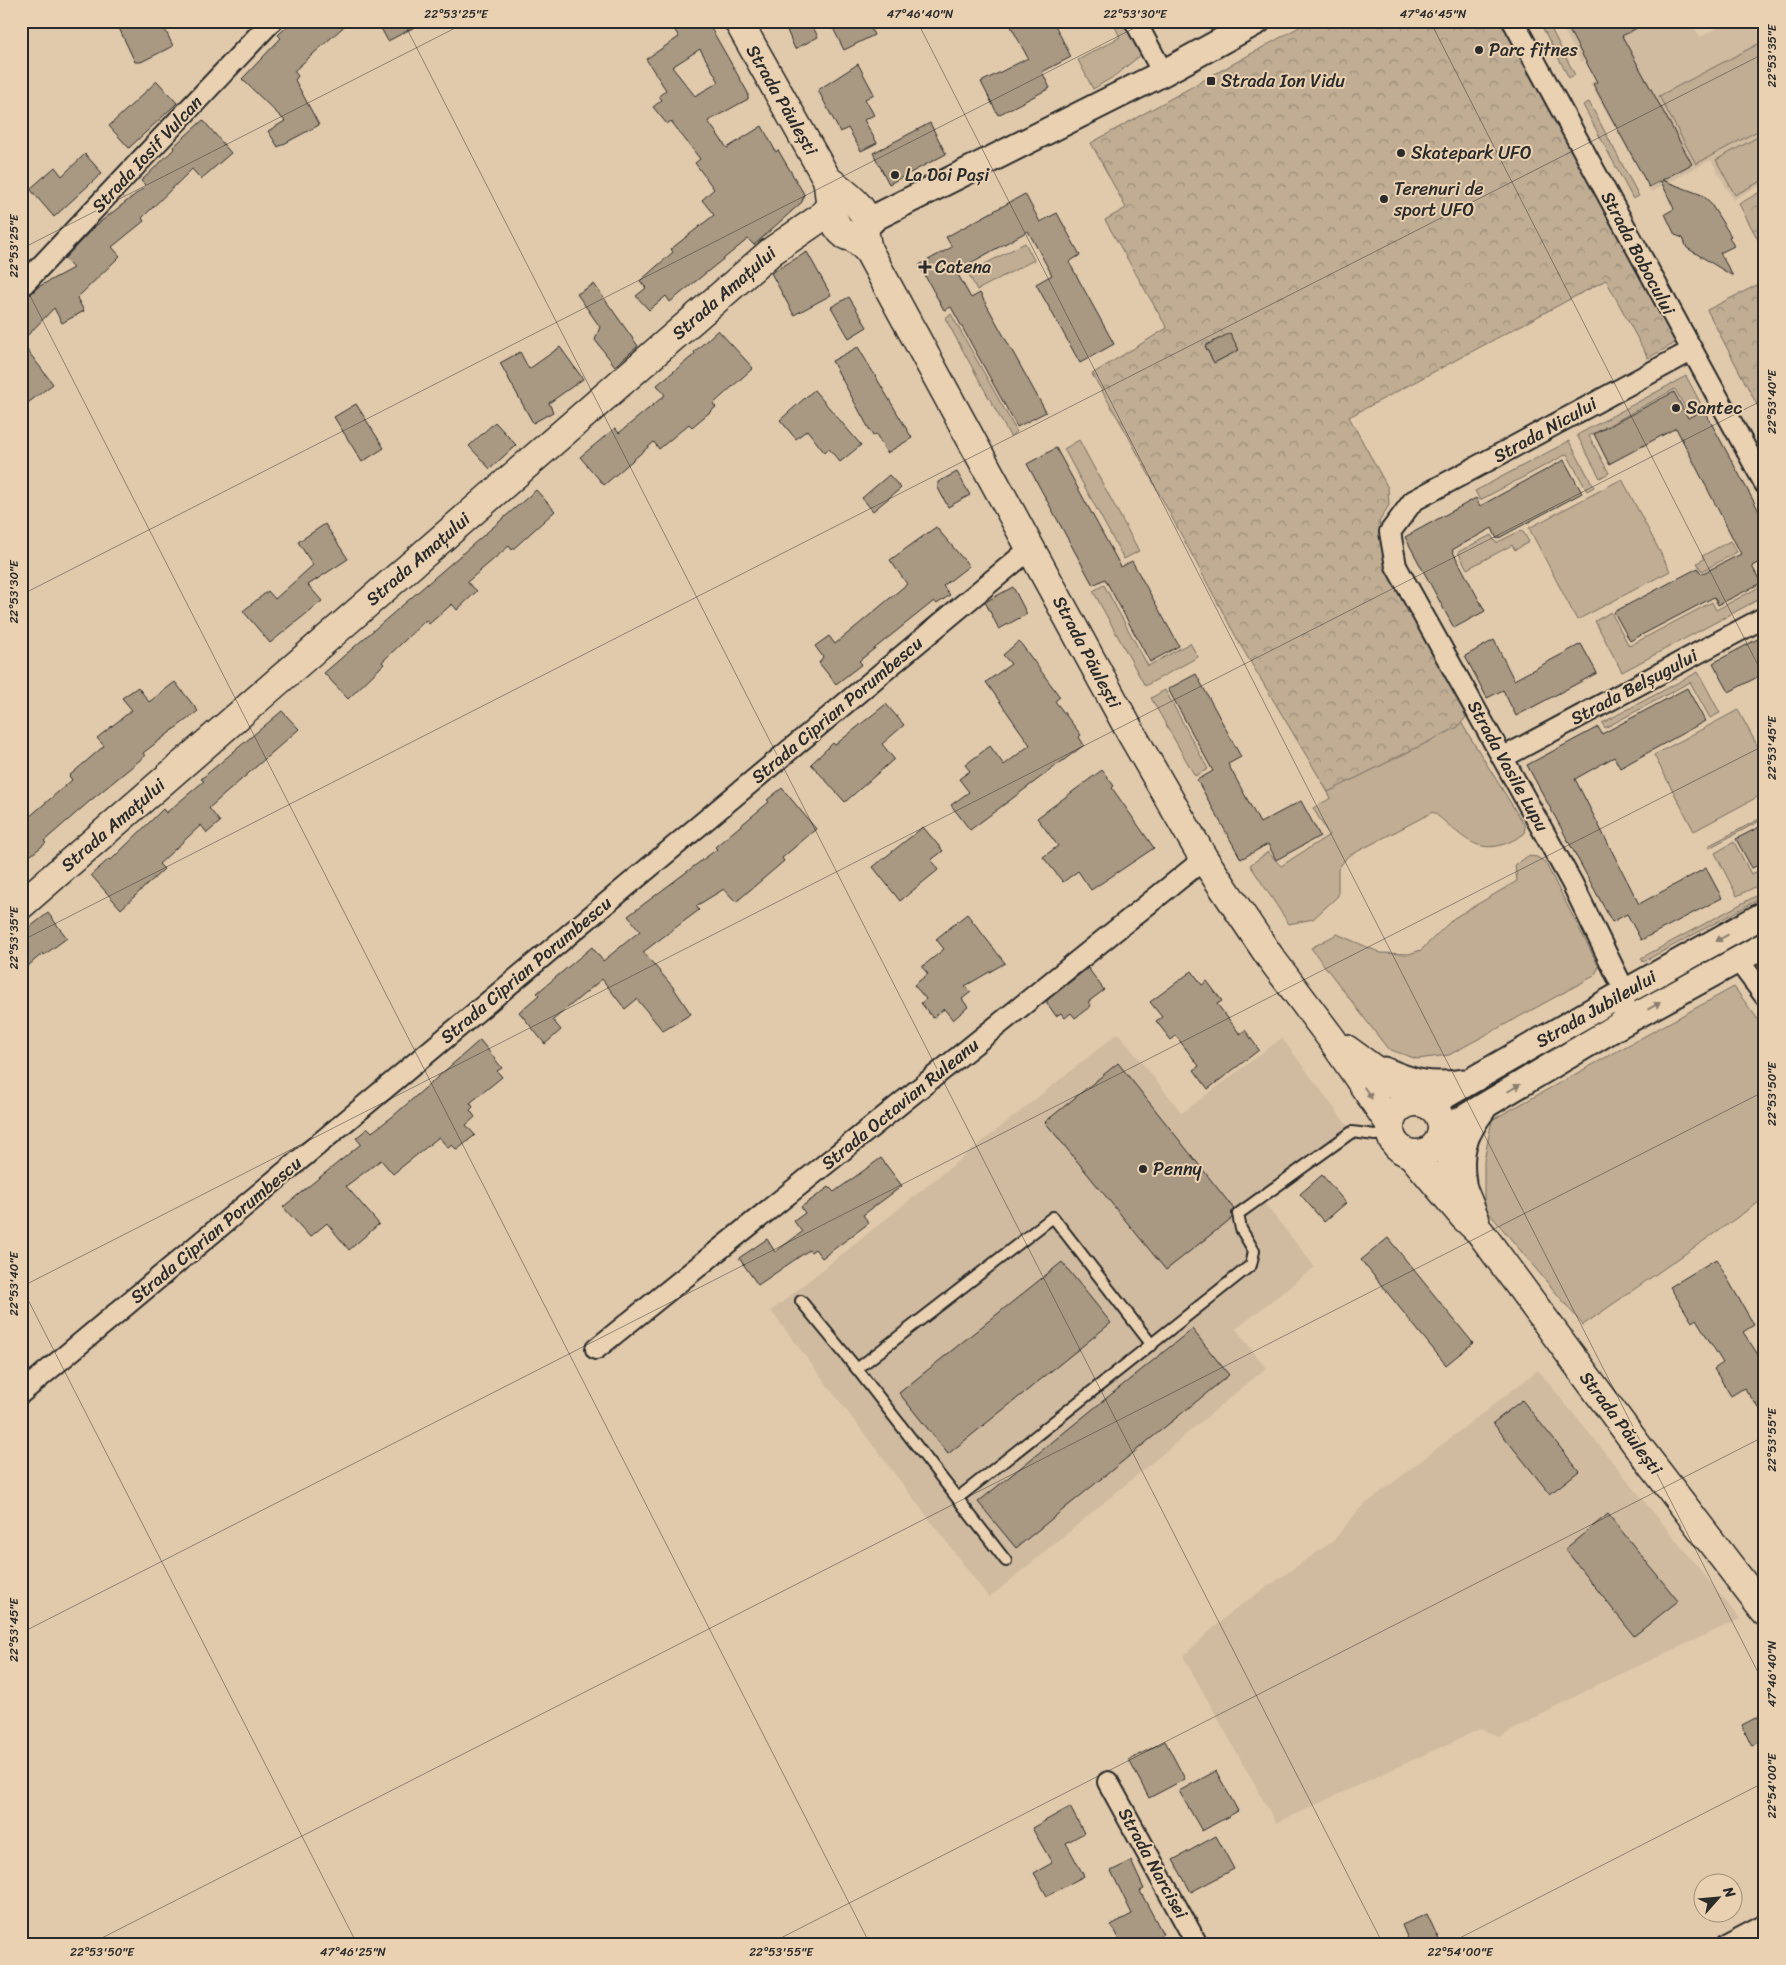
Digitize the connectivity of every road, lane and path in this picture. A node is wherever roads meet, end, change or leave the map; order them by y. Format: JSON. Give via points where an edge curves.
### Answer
{"nodes":[{"id":1,"x":272,"y":21,"type":"edge"},
{"id":2,"x":738,"y":21,"type":"edge"},
{"id":3,"x":1135,"y":21,"type":"edge"},
{"id":4,"x":1258,"y":21,"type":"edge"},
{"id":5,"x":1513,"y":21,"type":"edge"},
{"id":6,"x":1163,"y":72,"type":"junction"},
{"id":7,"x":848,"y":216,"type":"junction"},
{"id":8,"x":21,"y":287,"type":"edge"},
{"id":9,"x":1691,"y":351,"type":"junction"},
{"id":10,"x":1765,"y":484,"type":"edge"},
{"id":11,"x":1402,"y":514,"type":"joint"},
{"id":12,"x":1031,"y":548,"type":"junction"},
{"id":13,"x":1765,"y":617,"type":"edge"},
{"id":14,"x":1504,"y":757,"type":"junction"},
{"id":15,"x":1204,"y":859,"type":"junction"},
{"id":16,"x":21,"y":905,"type":"edge"},
{"id":17,"x":1765,"y":914,"type":"edge"},
{"id":18,"x":1765,"y":945,"type":"edge"},
{"id":19,"x":1738,"y":960,"type":"junction"},
{"id":20,"x":1625,"y":992,"type":"junction"},
{"id":21,"x":1765,"y":996,"type":"edge"},
{"id":22,"x":1624,"y":1024,"type":"junction"},
{"id":23,"x":1331,"y":1038,"type":"junction"},
{"id":24,"x":1363,"y":1062,"type":"junction"},
{"id":25,"x":1468,"y":1082,"type":"junction"},
{"id":26,"x":1424,"y":1104,"type":"junction"},
{"id":27,"x":1487,"y":1104,"type":"junction"},
{"id":28,"x":1390,"y":1128,"type":"junction"},
{"id":29,"x":1442,"y":1134,"type":"junction"},
{"id":30,"x":1412,"y":1155,"type":"junction"},
{"id":31,"x":1465,"y":1195,"type":"junction"},
{"id":32,"x":1480,"y":1232,"type":"junction"},
{"id":33,"x":801,"y":1301,"type":"dead end"},
{"id":34,"x":1152,"y":1345,"type":"junction"},
{"id":35,"x":596,"y":1349,"type":"dead end"},
{"id":36,"x":858,"y":1369,"type":"junction"},
{"id":37,"x":21,"y":1392,"type":"edge"},
{"id":38,"x":959,"y":1498,"type":"junction"},
{"id":39,"x":1006,"y":1561,"type":"dead end"},
{"id":40,"x":1765,"y":1612,"type":"edge"},
{"id":41,"x":1108,"y":1782,"type":"dead end"},
{"id":42,"x":1765,"y":1924,"type":"edge"},
{"id":43,"x":1197,"y":1944,"type":"edge"},
{"id":44,"x":1728,"y":1944,"type":"edge"}],
"edges":[{"from":1,"to":8,"type":"street","name":"Strada Iosif Vulcan"},
{"from":2,"to":7,"type":"main road","name":"Strada Păulești"},
{"from":3,"to":6,"type":"street"},
{"from":4,"to":6,"type":"street"},
{"from":5,"to":9,"type":"street","name":"Strada Bobocului"},
{"from":6,"to":7,"type":"street"},
{"from":7,"to":12,"type":"main road","name":"Strada Păulești"},
{"from":7,"to":16,"type":"main road","name":"Strada Amațului","via":[[772,251]]},
{"from":9,"to":10,"type":"street","name":"Strada Bobocului"},
{"from":9,"to":11,"type":"street","name":"Strada Nicului","via":[[1413,501]]},
{"from":11,"to":14,"type":"street","name":"Strada Vasile Lupu","via":[[1390,532],[1396,566]]},
{"from":12,"to":15,"type":"main road","name":"Strada Păulești","via":[[1131,733]]},
{"from":12,"to":37,"type":"street","name":"Strada Ciprian Porumbescu"},
{"from":13,"to":14,"type":"street","name":"Strada Belșugului"},
{"from":14,"to":20,"type":"street","name":"Strada Vasile Lupu","via":[[1572,883]]},
{"from":15,"to":23,"type":"main road","name":"Strada Păulești","via":[[1270,957]]},
{"from":15,"to":35,"type":"street","name":"Strada Octavian Ruleanu"},
{"from":17,"to":20,"type":"street","name":"Strada Jubileului","one_way":true},
{"from":18,"to":19,"type":"street","name":"Strada Jubileului"},
{"from":19,"to":21,"type":"street"},
{"from":22,"to":19,"type":"street","name":"Strada Jubileului","one_way":true},
{"from":20,"to":22,"type":"street","name":"Strada Vasile Lupu"},
{"from":20,"to":25,"type":"street","name":"Strada Jubileului"},
{"from":27,"to":22,"type":"street","name":"Strada Jubileului","one_way":true},
{"from":23,"to":24,"type":"main road","name":"Strada Păulești"},
{"from":23,"to":28,"type":"main road","name":"Strada Păulești","one_way":true},
{"from":24,"to":25,"type":"street","via":[[1426,1085]]},
{"from":24,"to":26,"type":"main road","name":"Strada Păulești"},
{"from":25,"to":26,"type":"street","name":"Strada Jubileului"},
{"from":26,"to":28,"type":"main road","via":[[1402,1106],[1395,1112]]},
{"from":26,"to":29,"type":"main road","via":[[1437,1112]]},
{"from":27,"to":29,"type":"street","name":"Strada Jubileului"},
{"from":27,"to":31,"type":"street","via":[[1470,1128],[1462,1148],[1460,1164]]},
{"from":28,"to":30,"type":"main road","via":[[1396,1146]]},
{"from":28,"to":34,"type":"lane","via":[[1375,1135],[1352,1132],[1238,1214],[1241,1229],[1254,1251],[1251,1265]]},
{"from":29,"to":30,"type":"main road","via":[[1428,1152]]},
{"from":29,"to":31,"type":"main road","name":"Strada Păulești"},
{"from":30,"to":32,"type":"main road","name":"Strada Păulești"},
{"from":31,"to":32,"type":"main road","name":"Strada Păulești"},
{"from":32,"to":40,"type":"main road","name":"Strada Păulești"},
{"from":33,"to":36,"type":"lane"},
{"from":34,"to":36,"type":"lane","via":[[1053,1217]]},
{"from":34,"to":38,"type":"lane"},
{"from":36,"to":38,"type":"lane"},
{"from":38,"to":39,"type":"lane"},
{"from":41,"to":43,"type":"street","name":"Strada Narcisei"},
{"from":42,"to":44,"type":"street"}]}
